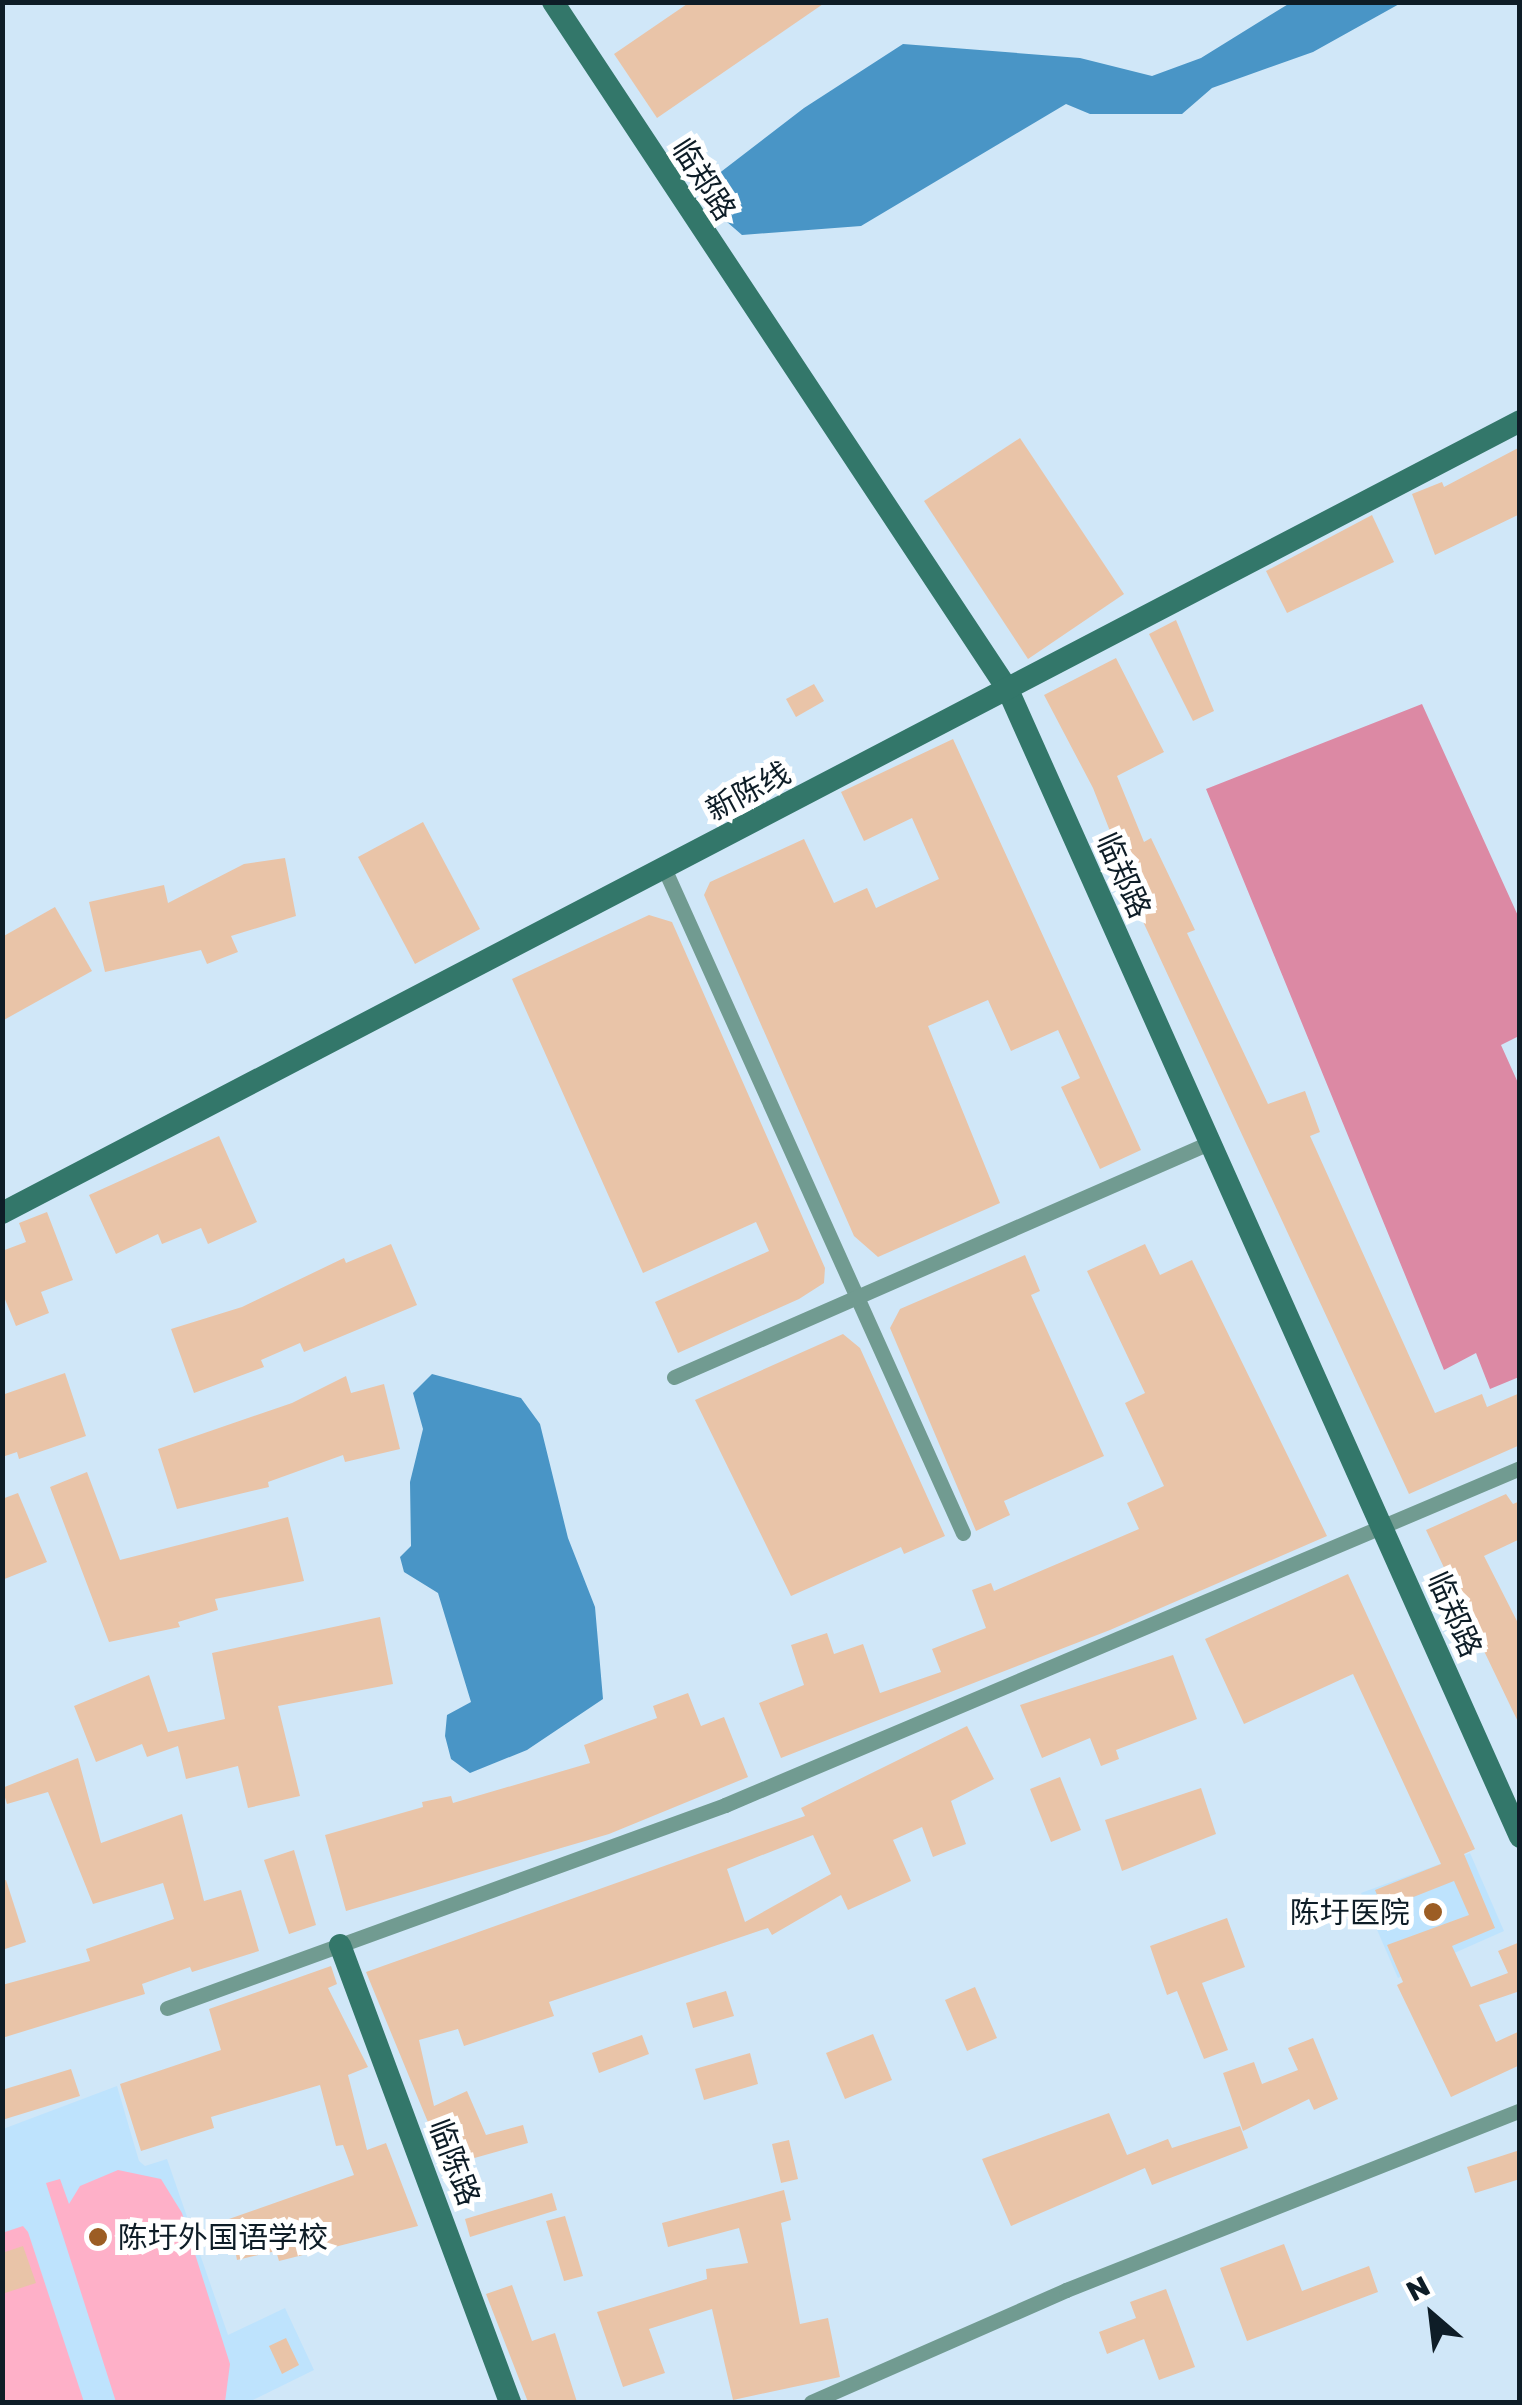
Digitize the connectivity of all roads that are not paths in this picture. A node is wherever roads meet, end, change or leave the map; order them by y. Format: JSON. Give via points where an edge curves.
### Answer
{"nodes":[{"id":1,"x":554,"y":2,"type":"edge"},
{"id":2,"x":1520,"y":421,"type":"edge"},
{"id":3,"x":1008,"y":690,"type":"junction"},
{"id":4,"x":664,"y":868,"type":"junction"},
{"id":5,"x":1211,"y":1142,"type":"junction"},
{"id":6,"x":2,"y":1213,"type":"edge"},
{"id":7,"x":858,"y":1297,"type":"junction"},
{"id":8,"x":674,"y":1377,"type":"dead end"},
{"id":9,"x":1520,"y":1468,"type":"edge"},
{"id":10,"x":1383,"y":1526,"type":"junction"},
{"id":11,"x":963,"y":1534,"type":"dead end"},
{"id":12,"x":1520,"y":1837,"type":"edge"},
{"id":13,"x":340,"y":1945,"type":"junction"},
{"id":14,"x":167,"y":2008,"type":"dead end"},
{"id":15,"x":1520,"y":2110,"type":"edge"},
{"id":16,"x":510,"y":2402,"type":"edge"},
{"id":17,"x":811,"y":2402,"type":"edge"}],
"edges":[{"from":1,"to":3,"type":"street","name":"临郑路"},
{"from":2,"to":3,"type":"street","name":"新陈线"},
{"from":3,"to":4,"type":"street","name":"新陈线"},
{"from":3,"to":5,"type":"street","name":"临郑路"},
{"from":4,"to":6,"type":"street","name":"新陈线"},
{"from":4,"to":7,"type":"street"},
{"from":5,"to":7,"type":"street"},
{"from":5,"to":10,"type":"street","name":"临郑路"},
{"from":7,"to":8,"type":"street"},
{"from":7,"to":11,"type":"street"},
{"from":9,"to":10,"type":"street"},
{"from":10,"to":12,"type":"street","name":"临郑路"},
{"from":10,"to":13,"type":"street","via":[[725,1805]]},
{"from":13,"to":14,"type":"street"},
{"from":13,"to":16,"type":"street","name":"临陈路"},
{"from":15,"to":17,"type":"street","via":[[1066,2290]]}]}
